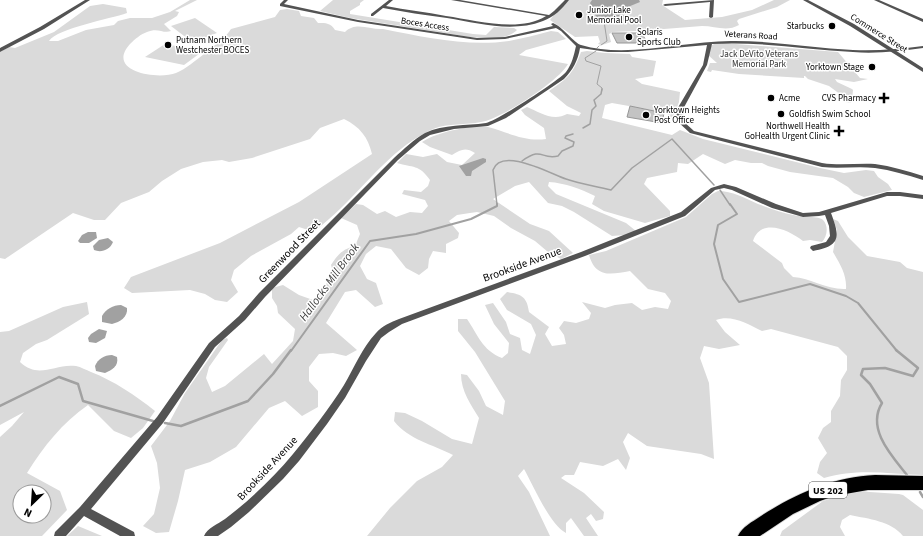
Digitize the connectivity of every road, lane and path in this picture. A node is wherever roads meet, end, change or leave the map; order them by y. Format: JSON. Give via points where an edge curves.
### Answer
{"nodes":[{"id":1,"x":88,"y":0,"type":"edge"},
{"id":2,"x":286,"y":0,"type":"edge"},
{"id":3,"x":390,"y":0,"type":"edge"},
{"id":4,"x":453,"y":0,"type":"edge"},
{"id":5,"x":565,"y":0,"type":"edge"},
{"id":6,"x":712,"y":0,"type":"edge"},
{"id":7,"x":808,"y":0,"type":"edge"},
{"id":8,"x":876,"y":0,"type":"edge"},
{"id":9,"x":665,"y":5,"type":"dead end"},
{"id":10,"x":383,"y":7,"type":"junction"},
{"id":11,"x":372,"y":15,"type":"dead end"},
{"id":12,"x":550,"y":16,"type":"junction"},
{"id":13,"x":711,"y":17,"type":"dead end"},
{"id":14,"x":544,"y":19,"type":"junction"},
{"id":15,"x":923,"y":21,"type":"edge"},
{"id":16,"x":557,"y":26,"type":"junction"},
{"id":17,"x":710,"y":42,"type":"junction"},
{"id":18,"x":578,"y":46,"type":"junction"},
{"id":19,"x":923,"y":47,"type":"edge"},
{"id":20,"x":2,"y":49,"type":"edge"},
{"id":21,"x":892,"y":51,"type":"junction"},
{"id":22,"x":923,"y":70,"type":"edge"},
{"id":23,"x":923,"y":178,"type":"edge"},
{"id":24,"x":923,"y":197,"type":"edge"},
{"id":25,"x":826,"y":212,"type":"junction"},
{"id":26,"x":814,"y":248,"type":"dead end"},
{"id":27,"x":923,"y":483,"type":"edge"},
{"id":28,"x":83,"y":510,"type":"junction"},
{"id":29,"x":751,"y":534,"type":"edge"},
{"id":30,"x":59,"y":536,"type":"edge"},
{"id":31,"x":130,"y":536,"type":"edge"},
{"id":32,"x":209,"y":536,"type":"edge"}],
"edges":[{"from":1,"to":20,"type":"street"},
{"from":2,"to":16,"type":"street","name":"Boces Access","via":[[281,5],[358,21],[477,39],[505,38]]},
{"from":3,"to":10,"type":"street"},
{"from":4,"to":12,"type":"street"},
{"from":5,"to":12,"type":"street","via":[[558,11]]},
{"from":6,"to":9,"type":"street"},
{"from":6,"to":13,"type":"street"},
{"from":7,"to":21,"type":"street","name":"Commerce Street"},
{"from":8,"to":15,"type":"street"},
{"from":10,"to":11,"type":"street"},
{"from":10,"to":14,"type":"street","via":[[508,27]]},
{"from":12,"to":14,"type":"street"},
{"from":14,"to":16,"type":"street"},
{"from":16,"to":18,"type":"street"},
{"from":17,"to":18,"type":"street","name":"Veterans Road","via":[[611,51]]},
{"from":17,"to":21,"type":"street","name":"Veterans Road"},
{"from":17,"to":23,"type":"street","via":[[705,65],[679,111],[680,121],[692,132],[822,165],[873,166]]},
{"from":18,"to":28,"type":"street","name":"Greenwood Street","via":[[574,64],[562,78],[504,118],[488,124],[454,127],[428,134],[391,164],[242,318],[212,345],[160,420]]},
{"from":19,"to":21,"type":"street","name":"Veterans Road"},
{"from":21,"to":22,"type":"street","name":"Commerce Street"},
{"from":24,"to":25,"type":"street","name":"Brookside Avenue","via":[[887,194]]},
{"from":25,"to":26,"type":"street","via":[[834,229],[834,239],[829,244]]},
{"from":25,"to":32,"type":"street","name":"Brookside Avenue","via":[[811,216],[794,213],[734,188],[719,187],[683,214],[589,252],[402,321],[380,334],[361,360],[320,428],[288,466],[258,499]]},
{"from":27,"to":29,"type":"highway","number":"US 202","via":[[868,483],[835,488],[795,504]]},
{"from":28,"to":30,"type":"street","name":"Greenwood Street"},
{"from":28,"to":31,"type":"street"}]}
